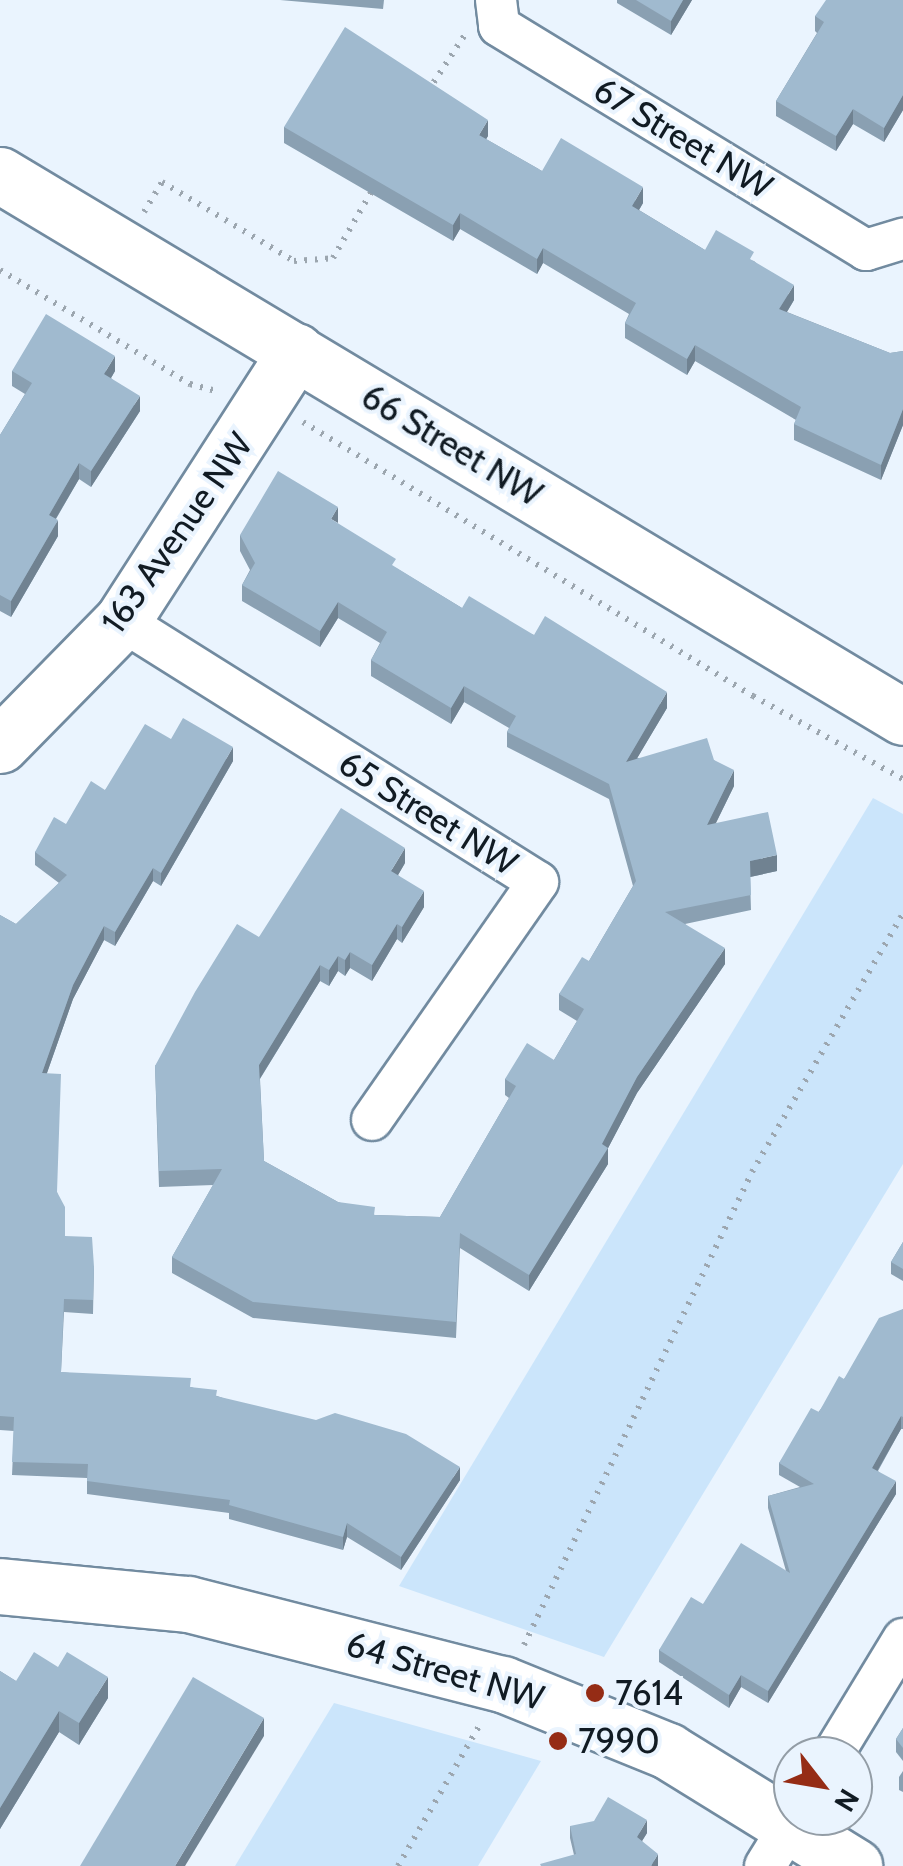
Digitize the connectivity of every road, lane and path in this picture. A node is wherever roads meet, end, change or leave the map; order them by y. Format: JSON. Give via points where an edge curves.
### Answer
{"nodes":[{"id":1,"x":498,"y":13,"type":"edge"},
{"id":2,"x":420,"y":106,"type":"edge"},
{"id":3,"x":382,"y":173,"type":"edge"},
{"id":4,"x":0,"y":174,"type":"edge"},
{"id":5,"x":884,"y":244,"type":"edge"},
{"id":6,"x":123,"y":248,"type":"junction"},
{"id":7,"x":0,"y":270,"type":"edge"},
{"id":8,"x":296,"y":351,"type":"junction"},
{"id":9,"x":265,"y":404,"type":"junction"},
{"id":10,"x":122,"y":622,"type":"junction"},
{"id":11,"x":903,"y":717,"type":"edge"},
{"id":12,"x":0,"y":745,"type":"edge"},
{"id":13,"x":903,"y":779,"type":"edge"},
{"id":14,"x":903,"y":914,"type":"edge"},
{"id":15,"x":372,"y":1120,"type":"dead end"},
{"id":16,"x":0,"y":1586,"type":"edge"},
{"id":17,"x":903,"y":1639,"type":"edge"},
{"id":18,"x":503,"y":1684,"type":"junction"},
{"id":19,"x":844,"y":1736,"type":"edge"},
{"id":20,"x":773,"y":1827,"type":"edge"},
{"id":21,"x":786,"y":1836,"type":"edge"},
{"id":22,"x":398,"y":1866,"type":"edge"},
{"id":23,"x":854,"y":1866,"type":"edge"}],
"edges":[{"from":1,"to":2,"type":"path","via":[[459,38]]},
{"from":1,"to":5,"type":"street","name":"67 Street NW"},
{"from":3,"to":6,"type":"path","via":[[334,258],[294,262],[162,182]]},
{"from":4,"to":6,"type":"street","name":"66 Street NW"},
{"from":6,"to":8,"type":"street","name":"66 Street NW"},
{"from":7,"to":9,"type":"path","via":[[190,384]]},
{"from":8,"to":9,"type":"street","name":"163 Avenue NW"},
{"from":8,"to":11,"type":"street","name":"66 Street NW"},
{"from":9,"to":10,"type":"street","name":"163 Avenue NW"},
{"from":9,"to":13,"type":"path","via":[[332,436],[753,696]]},
{"from":10,"to":12,"type":"street","name":"163 Avenue NW"},
{"from":10,"to":15,"type":"street","name":"65 Street NW","via":[[538,882]]},
{"from":14,"to":18,"type":"path","via":[[752,1172]]},
{"from":16,"to":18,"type":"street","name":"64 Street NW","via":[[65,1587],[208,1608]]},
{"from":17,"to":19,"type":"street"},
{"from":18,"to":20,"type":"street","name":"64 Street NW","via":[[668,1751]]},
{"from":18,"to":22,"type":"path"},
{"from":21,"to":23,"type":"street","name":"64 Street NW"}]}
